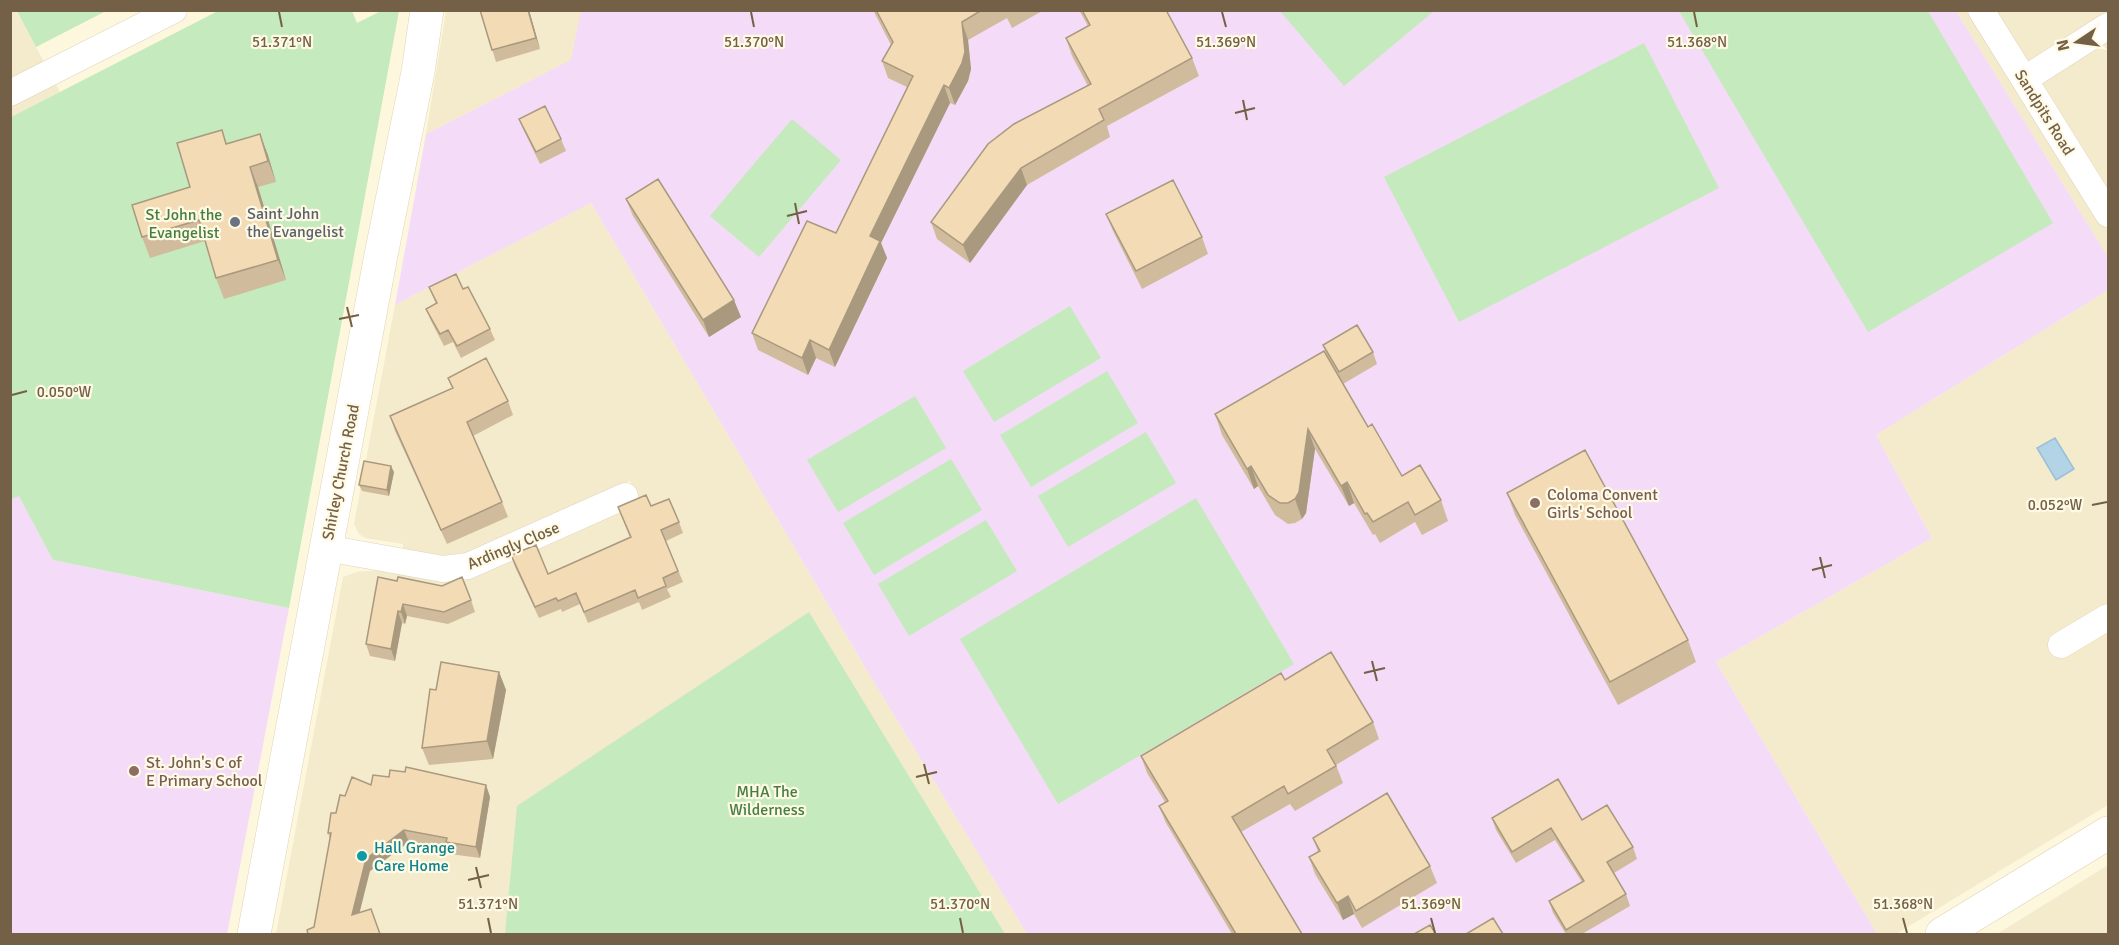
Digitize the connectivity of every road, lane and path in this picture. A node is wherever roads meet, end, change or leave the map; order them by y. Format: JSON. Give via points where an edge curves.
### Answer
{"nodes":[{"id":1,"x":174,"y":10,"type":"edge"},
{"id":2,"x":427,"y":10,"type":"edge"},
{"id":3,"x":1981,"y":10,"type":"edge"},
{"id":4,"x":2109,"y":26,"type":"edge"},
{"id":5,"x":2025,"y":79,"type":"junction"},
{"id":6,"x":10,"y":93,"type":"edge"},
{"id":7,"x":2109,"y":214,"type":"edge"},
{"id":8,"x":625,"y":496,"type":"dead end"},
{"id":9,"x":326,"y":548,"type":"junction"},
{"id":10,"x":2109,"y":617,"type":"edge"},
{"id":11,"x":2061,"y":645,"type":"dead end"},
{"id":12,"x":2109,"y":833,"type":"edge"},
{"id":13,"x":254,"y":934,"type":"edge"},
{"id":14,"x":1942,"y":934,"type":"edge"}],
"edges":[{"from":1,"to":6,"type":"street"},
{"from":2,"to":9,"type":"street","name":"Shirley Church Road"},
{"from":3,"to":5,"type":"street","name":"Sandpits Road"},
{"from":4,"to":5,"type":"street"},
{"from":5,"to":7,"type":"street","name":"Sandpits Road"},
{"from":8,"to":9,"type":"street","name":"Ardingly Close","via":[[456,569]]},
{"from":9,"to":13,"type":"street","name":"Shirley Church Road"},
{"from":10,"to":11,"type":"street"},
{"from":12,"to":14,"type":"street"}]}
